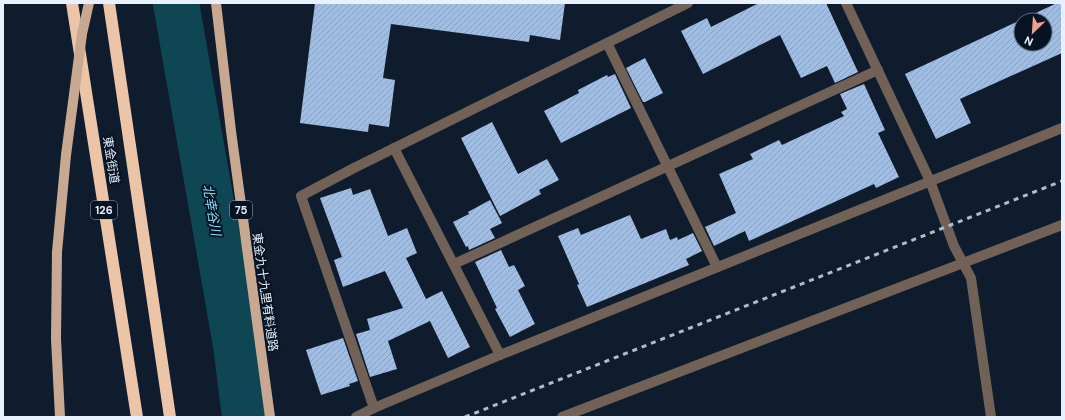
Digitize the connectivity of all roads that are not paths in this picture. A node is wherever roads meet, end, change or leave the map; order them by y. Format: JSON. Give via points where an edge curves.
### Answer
{"nodes":[{"id":1,"x":72,"y":3,"type":"edge"},
{"id":2,"x":89,"y":3,"type":"edge"},
{"id":3,"x":108,"y":3,"type":"edge"},
{"id":4,"x":216,"y":3,"type":"edge"},
{"id":5,"x":688,"y":3,"type":"edge"},
{"id":6,"x":846,"y":3,"type":"edge"},
{"id":7,"x":607,"y":43,"type":"junction"},
{"id":8,"x":878,"y":70,"type":"junction"},
{"id":9,"x":1062,"y":128,"type":"edge"},
{"id":10,"x":394,"y":148,"type":"junction"},
{"id":11,"x":668,"y":166,"type":"junction"},
{"id":12,"x":930,"y":181,"type":"junction"},
{"id":13,"x":1062,"y":225,"type":"edge"},
{"id":14,"x":454,"y":264,"type":"junction"},
{"id":15,"x":963,"y":264,"type":"junction"},
{"id":16,"x":717,"y":267,"type":"junction"},
{"id":17,"x":500,"y":355,"type":"junction"},
{"id":18,"x":374,"y":408,"type":"junction"},
{"id":19,"x":60,"y":417,"type":"edge"},
{"id":20,"x":137,"y":417,"type":"edge"},
{"id":21,"x":170,"y":417,"type":"edge"},
{"id":22,"x":270,"y":417,"type":"edge"},
{"id":23,"x":356,"y":417,"type":"edge"},
{"id":24,"x":562,"y":417,"type":"edge"},
{"id":25,"x":991,"y":417,"type":"edge"}],
"edges":[{"from":1,"to":20,"type":"highway","name":"東金街道","number":"126"},
{"from":2,"to":19,"type":"main road","bridge":true,"via":[[82,34],[66,155],[58,252],[56,339]]},
{"from":3,"to":21,"type":"highway","name":"東金街道"},
{"from":4,"to":22,"type":"main road","name":"東金九十九里有料道路","number":"75"},
{"from":5,"to":7,"type":"street"},
{"from":6,"to":8,"type":"street"},
{"from":7,"to":10,"type":"street"},
{"from":7,"to":11,"type":"street"},
{"from":8,"to":11,"type":"street"},
{"from":8,"to":12,"type":"street"},
{"from":9,"to":12,"type":"street"},
{"from":10,"to":14,"type":"street"},
{"from":10,"to":18,"type":"street","via":[[301,196]]},
{"from":11,"to":14,"type":"street"},
{"from":11,"to":16,"type":"street"},
{"from":12,"to":15,"type":"street"},
{"from":12,"to":16,"type":"street"},
{"from":13,"to":15,"type":"street"},
{"from":14,"to":17,"type":"street"},
{"from":15,"to":24,"type":"street"},
{"from":15,"to":25,"type":"street","via":[[971,278]]},
{"from":16,"to":17,"type":"street"},
{"from":17,"to":18,"type":"street"},
{"from":18,"to":23,"type":"street"}]}
